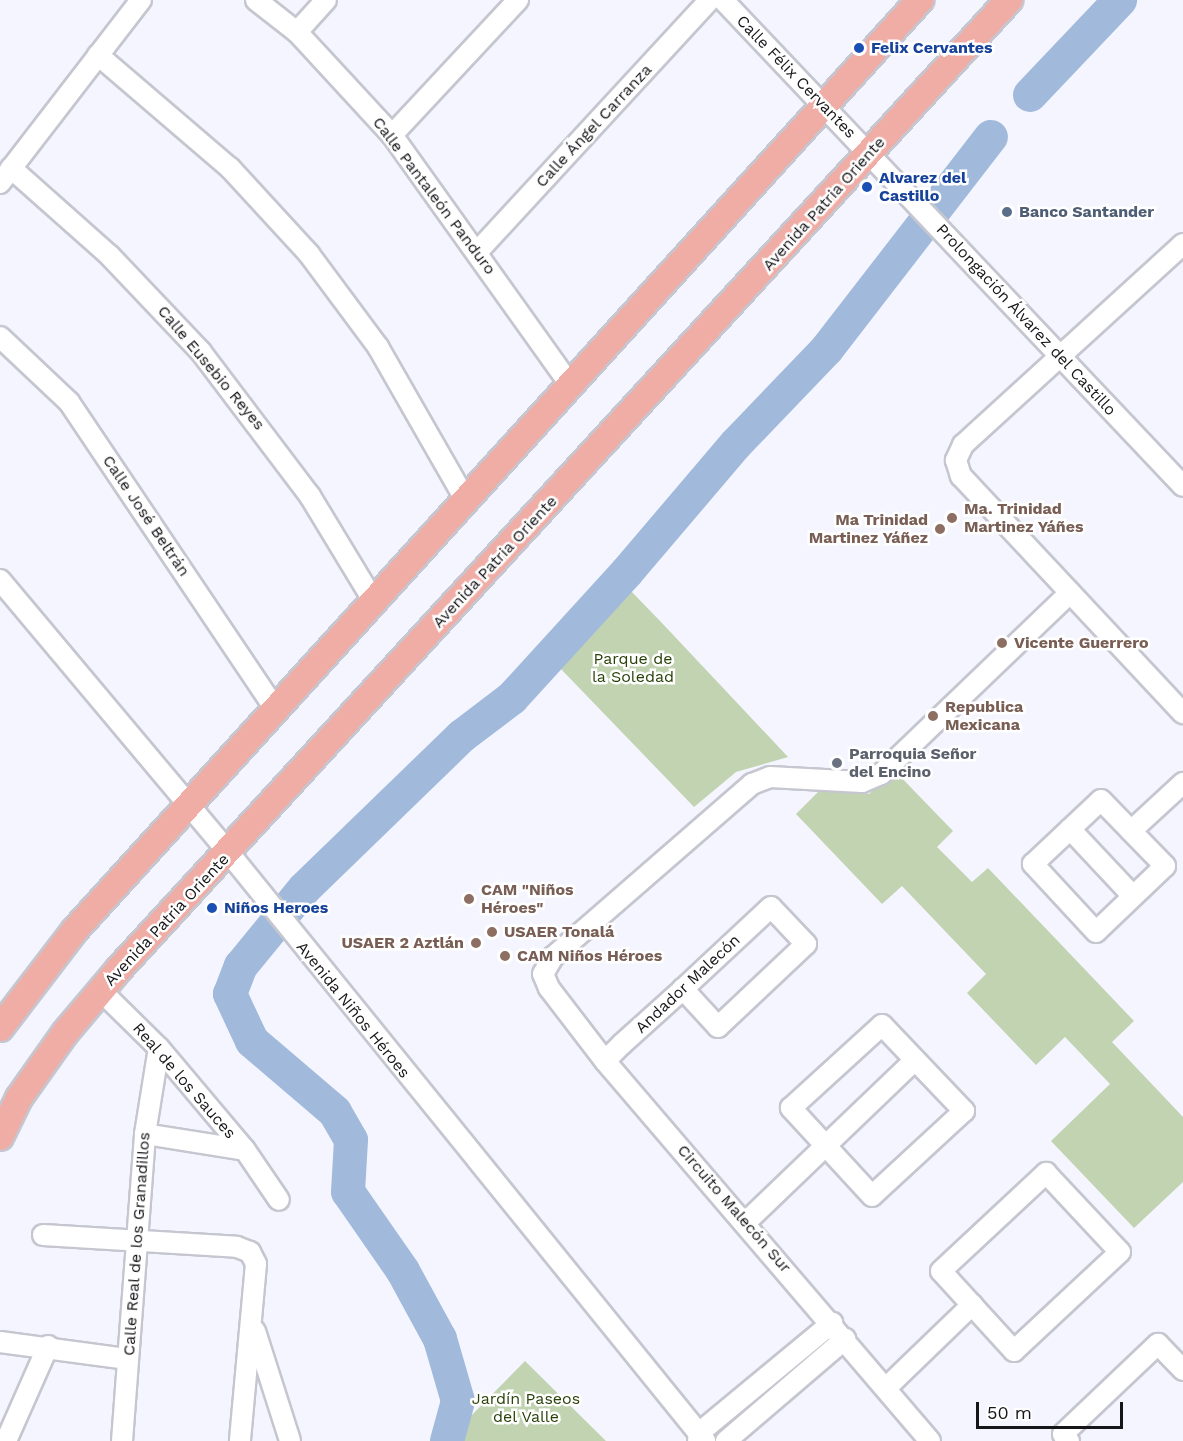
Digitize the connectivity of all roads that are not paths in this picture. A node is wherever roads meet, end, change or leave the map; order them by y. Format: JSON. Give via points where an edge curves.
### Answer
{"nodes":[{"id":1,"x":141,"y":0,"type":"edge"},
{"id":2,"x":256,"y":0,"type":"edge"},
{"id":3,"x":326,"y":0,"type":"edge"},
{"id":4,"x":518,"y":0,"type":"edge"},
{"id":5,"x":711,"y":0,"type":"edge"},
{"id":6,"x":723,"y":0,"type":"edge"},
{"id":7,"x":920,"y":0,"type":"edge"},
{"id":8,"x":1009,"y":0,"type":"edge"},
{"id":9,"x":297,"y":32,"type":"junction"},
{"id":10,"x":98,"y":55,"type":"junction"},
{"id":11,"x":823,"y":105,"type":"junction"},
{"id":12,"x":392,"y":135,"type":"junction"},
{"id":13,"x":869,"y":154,"type":"junction"},
{"id":14,"x":6,"y":175,"type":"edge"},
{"id":15,"x":478,"y":251,"type":"junction"},
{"id":16,"x":1179,"y":254,"type":"edge"},
{"id":17,"x":0,"y":337,"type":"edge"},
{"id":18,"x":1060,"y":356,"type":"junction"},
{"id":19,"x":569,"y":383,"type":"junction"},
{"id":20,"x":1183,"y":486,"type":"edge"},
{"id":21,"x":465,"y":499,"type":"junction"},
{"id":22,"x":0,"y":580,"type":"edge"},
{"id":23,"x":1070,"y":593,"type":"junction"},
{"id":24,"x":373,"y":600,"type":"junction"},
{"id":25,"x":275,"y":709,"type":"junction"},
{"id":26,"x":1183,"y":712,"type":"edge"},
{"id":27,"x":1183,"y":783,"type":"edge"},
{"id":28,"x":188,"y":805,"type":"junction"},
{"id":29,"x":1070,"y":829,"type":"junction"},
{"id":30,"x":1131,"y":831,"type":"junction"},
{"id":31,"x":228,"y":853,"type":"junction"},
{"id":32,"x":1133,"y":896,"type":"junction"},
{"id":33,"x":683,"y":989,"type":"junction"},
{"id":34,"x":101,"y":990,"type":"junction"},
{"id":35,"x":0,"y":1028,"type":"edge"},
{"id":36,"x":159,"y":1048,"type":"junction"},
{"id":37,"x":605,"y":1060,"type":"junction"},
{"id":38,"x":915,"y":1060,"type":"junction"},
{"id":39,"x":145,"y":1134,"type":"junction"},
{"id":40,"x":0,"y":1137,"type":"edge"},
{"id":41,"x":826,"y":1145,"type":"junction"},
{"id":42,"x":245,"y":1150,"type":"junction"},
{"id":43,"x":279,"y":1200,"type":"dead end"},
{"id":44,"x":746,"y":1222,"type":"junction"},
{"id":45,"x":43,"y":1235,"type":"dead end"},
{"id":46,"x":135,"y":1243,"type":"junction"},
{"id":47,"x":972,"y":1305,"type":"junction"},
{"id":48,"x":252,"y":1323,"type":"junction"},
{"id":49,"x":832,"y":1323,"type":"junction"},
{"id":50,"x":845,"y":1339,"type":"junction"},
{"id":51,"x":0,"y":1342,"type":"edge"},
{"id":52,"x":48,"y":1346,"type":"junction"},
{"id":53,"x":128,"y":1359,"type":"junction"},
{"id":54,"x":1183,"y":1370,"type":"edge"},
{"id":55,"x":886,"y":1388,"type":"junction"},
{"id":56,"x":10,"y":1436,"type":"edge"},
{"id":57,"x":701,"y":1438,"type":"edge"},
{"id":58,"x":122,"y":1441,"type":"edge"},
{"id":59,"x":240,"y":1441,"type":"edge"},
{"id":60,"x":290,"y":1441,"type":"edge"},
{"id":61,"x":726,"y":1441,"type":"edge"},
{"id":62,"x":930,"y":1441,"type":"edge"},
{"id":63,"x":1069,"y":1441,"type":"edge"}],
"edges":[{"from":1,"to":10,"type":"street"},
{"from":2,"to":9,"type":"street","name":"Calle Pantaleón Panduro"},
{"from":3,"to":9,"type":"street"},
{"from":4,"to":12,"type":"street"},
{"from":5,"to":15,"type":"street","name":"Calle Ángel Carranza"},
{"from":6,"to":11,"type":"street","name":"Calle Félix Cervantes"},
{"from":7,"to":11,"type":"main road"},
{"from":8,"to":13,"type":"main road","name":"Avenida Patria Oriente"},
{"from":9,"to":12,"type":"street","name":"Calle Pantaleón Panduro"},
{"from":10,"to":14,"type":"street"},
{"from":10,"to":21,"type":"street","via":[[144,90],[230,168],[309,254],[391,367]]},
{"from":11,"to":13,"type":"street","name":"Calle Félix Cervantes"},
{"from":11,"to":19,"type":"main road"},
{"from":12,"to":15,"type":"street","name":"Calle Pantaleón Panduro"},
{"from":13,"to":18,"type":"street","name":"Prolongación Álvarez del Castillo"},
{"from":13,"to":31,"type":"main road","name":"Avenida Patria Oriente"},
{"from":14,"to":24,"type":"street","name":"Calle Eusebio Reyes","via":[[110,256],[201,352],[304,488]]},
{"from":15,"to":19,"type":"street","name":"Calle Pantaleón Panduro"},
{"from":16,"to":18,"type":"street"},
{"from":17,"to":25,"type":"street","name":"Calle José Beltrán","via":[[69,402]]},
{"from":18,"to":20,"type":"street","name":"Prolongación Álvarez del Castillo"},
{"from":18,"to":23,"type":"street","via":[[963,445],[956,460],[961,476]]},
{"from":19,"to":21,"type":"main road"},
{"from":21,"to":24,"type":"main road"},
{"from":22,"to":28,"type":"street","name":"Avenida Niños Héroes"},
{"from":23,"to":26,"type":"street"},
{"from":23,"to":37,"type":"street","name":"Circuito Malecón Sur","via":[[881,774],[862,782],[778,777],[752,784],[553,957],[543,974],[549,988]]},
{"from":24,"to":25,"type":"main road"},
{"from":25,"to":28,"type":"main road"},
{"from":27,"to":30,"type":"street"},
{"from":28,"to":31,"type":"street","name":"Avenida Niños Héroes"},
{"from":28,"to":35,"type":"main road","via":[[75,930]]},
{"from":29,"to":30,"type":"street","via":[[1101,800]]},
{"from":29,"to":32,"type":"street"},
{"from":29,"to":32,"type":"street","via":[[1033,864],[1096,932]]},
{"from":30,"to":32,"type":"street","via":[[1165,866]]},
{"from":31,"to":34,"type":"main road","name":"Avenida Patria Oriente"},
{"from":31,"to":57,"type":"street","name":"Avenida Niños Héroes"},
{"from":33,"to":33,"type":"street","name":"Andador Malecón","via":[[771,907],[806,944],[718,1027]]},
{"from":33,"to":37,"type":"street","name":"Andador Malecón"},
{"from":34,"to":36,"type":"street","name":"Real de los Sauces"},
{"from":34,"to":40,"type":"main road","name":"Avenida Patria Oriente","via":[[19,1098]]},
{"from":36,"to":39,"type":"street","name":"Calle Real de los Granadillos"},
{"from":36,"to":42,"type":"street","name":"Real de los Sauces"},
{"from":37,"to":44,"type":"street","name":"Circuito Malecón Sur"},
{"from":38,"to":41,"type":"street"},
{"from":38,"to":41,"type":"street","via":[[882,1025],[792,1108]]},
{"from":38,"to":41,"type":"street","via":[[964,1111],[872,1196]]},
{"from":39,"to":42,"type":"street","name":"Real de los Sauces"},
{"from":39,"to":46,"type":"street","name":"Calle Real de los Granadillos"},
{"from":41,"to":44,"type":"street"},
{"from":42,"to":43,"type":"street"},
{"from":44,"to":49,"type":"street","name":"Circuito Malecón Sur"},
{"from":45,"to":46,"type":"street"},
{"from":46,"to":48,"type":"street","via":[[237,1247],[250,1252],[256,1264]]},
{"from":46,"to":53,"type":"street","name":"Calle Real de los Granadillos"},
{"from":47,"to":47,"type":"street","via":[[941,1271],[1046,1173],[1120,1252],[1014,1351]]},
{"from":47,"to":55,"type":"street"},
{"from":48,"to":59,"type":"street"},
{"from":48,"to":60,"type":"street"},
{"from":49,"to":50,"type":"street","name":"Circuito Malecón Sur"},
{"from":49,"to":57,"type":"street"},
{"from":50,"to":55,"type":"street","name":"Circuito Malecón Sur"},
{"from":50,"to":61,"type":"street"},
{"from":51,"to":52,"type":"street"},
{"from":52,"to":53,"type":"street"},
{"from":52,"to":56,"type":"street"},
{"from":53,"to":58,"type":"street","name":"Calle Real de los Granadillos"},
{"from":54,"to":63,"type":"street","via":[[1158,1344],[1063,1434]]},
{"from":55,"to":62,"type":"street","name":"Circuito Malecón Sur"}]}
